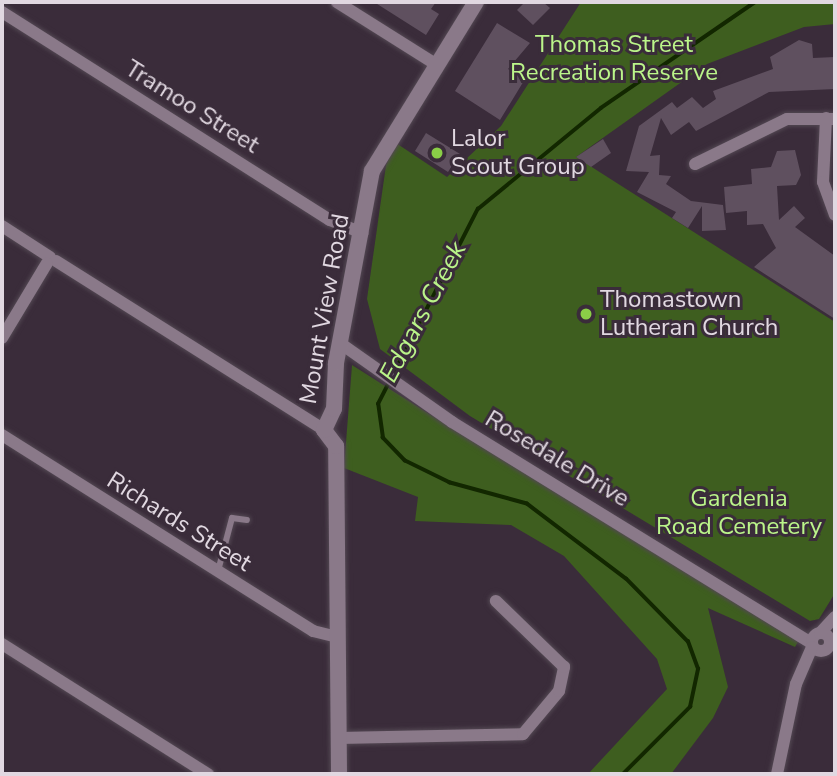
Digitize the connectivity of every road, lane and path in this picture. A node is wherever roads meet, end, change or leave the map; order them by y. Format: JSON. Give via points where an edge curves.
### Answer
{"nodes":[{"id":1,"x":337,"y":2,"type":"edge"},
{"id":2,"x":476,"y":2,"type":"edge"},
{"id":3,"x":2,"y":12,"type":"edge"},
{"id":4,"x":436,"y":65,"type":"junction"},
{"id":5,"x":831,"y":118,"type":"edge"},
{"id":6,"x":695,"y":164,"type":"dead end"},
{"id":7,"x":835,"y":215,"type":"edge"},
{"id":8,"x":2,"y":226,"type":"edge"},
{"id":9,"x":362,"y":233,"type":"junction"},
{"id":10,"x":51,"y":263,"type":"junction"},
{"id":11,"x":2,"y":338,"type":"edge"},
{"id":12,"x":340,"y":343,"type":"junction"},
{"id":13,"x":324,"y":430,"type":"junction"},
{"id":14,"x":2,"y":435,"type":"edge"},
{"id":15,"x":247,"y":520,"type":"dead end"},
{"id":16,"x":218,"y":571,"type":"junction"},
{"id":17,"x":496,"y":601,"type":"dead end"},
{"id":18,"x":835,"y":618,"type":"edge"},
{"id":19,"x":337,"y":637,"type":"junction"},
{"id":20,"x":2,"y":644,"type":"edge"},
{"id":21,"x":824,"y":644,"type":"edge"},
{"id":22,"x":339,"y":738,"type":"junction"},
{"id":23,"x":208,"y":774,"type":"edge"},
{"id":24,"x":339,"y":774,"type":"edge"},
{"id":25,"x":777,"y":774,"type":"edge"}],
"edges":[{"from":1,"to":4,"type":"street"},
{"from":2,"to":4,"type":"street","name":"Mount View Road"},
{"from":3,"to":9,"type":"street","name":"Tramoo Street","via":[[330,219]]},
{"from":4,"to":9,"type":"street","name":"Mount View Road","via":[[377,160]]},
{"from":5,"to":6,"type":"street","via":[[774,124]]},
{"from":5,"to":7,"type":"street","via":[[823,182]]},
{"from":8,"to":10,"type":"street"},
{"from":9,"to":12,"type":"street","name":"Mount View Road"},
{"from":10,"to":11,"type":"street"},
{"from":10,"to":13,"type":"street","via":[[73,271]]},
{"from":12,"to":13,"type":"street","name":"Mount View Road","via":[[334,409]]},
{"from":12,"to":21,"type":"street","name":"Rosedale Drive","via":[[452,422]]},
{"from":13,"to":19,"type":"street","name":"Mount View Road","via":[[336,446]]},
{"from":14,"to":16,"type":"street","name":"Richards Street"},
{"from":15,"to":16,"type":"lane","via":[[232,517]]},
{"from":16,"to":19,"type":"street","name":"Richards Street","via":[[318,635]]},
{"from":17,"to":22,"type":"street","via":[[564,667],[559,691],[523,734]]},
{"from":18,"to":21,"type":"street"},
{"from":19,"to":22,"type":"street","name":"Mount View Road"},
{"from":20,"to":23,"type":"street"},
{"from":21,"to":25,"type":"street","via":[[805,666]]},
{"from":22,"to":24,"type":"street","name":"Mount View Road"}]}
